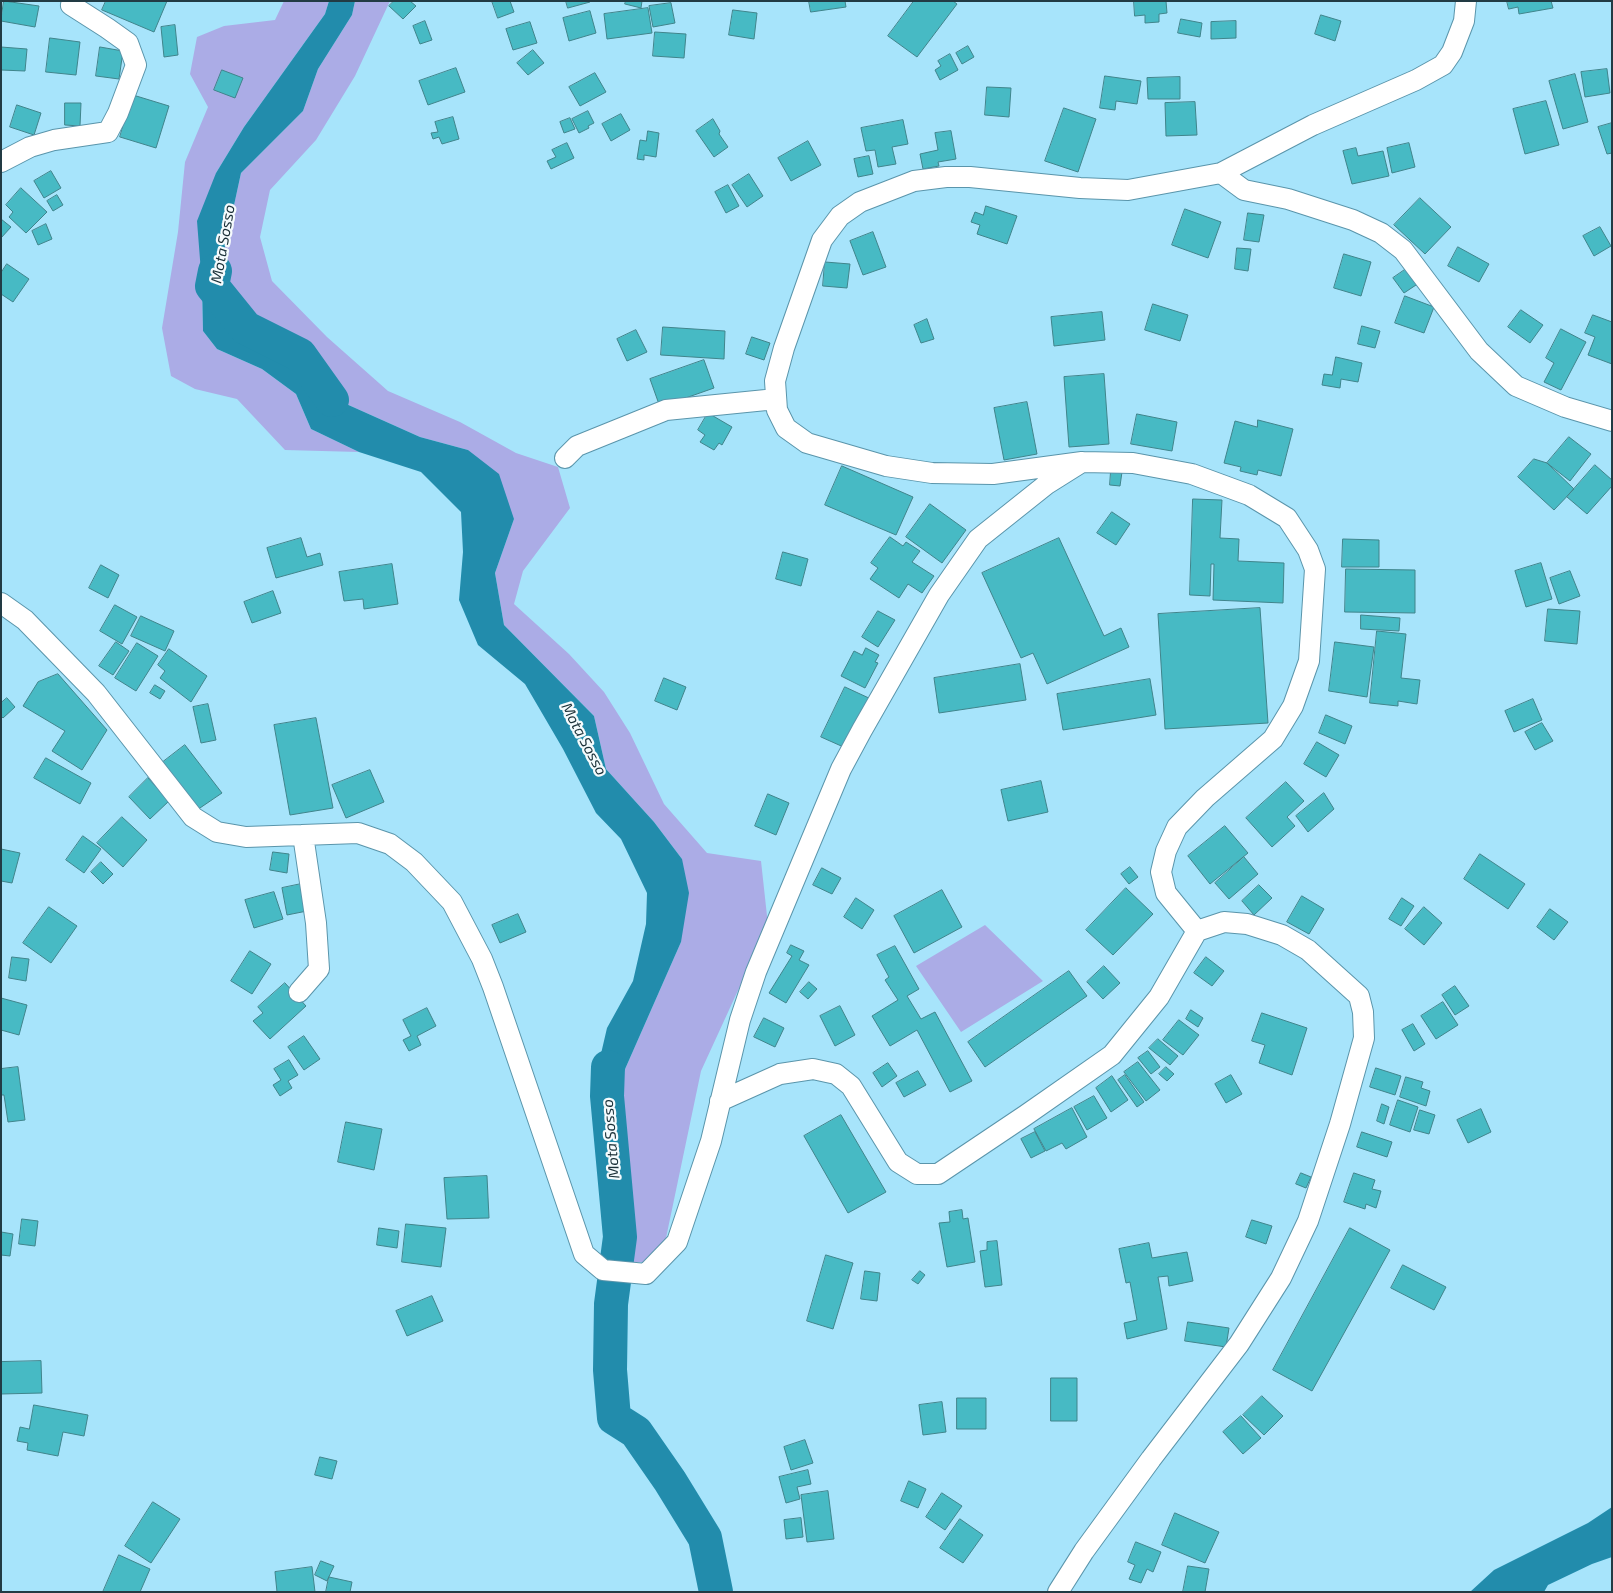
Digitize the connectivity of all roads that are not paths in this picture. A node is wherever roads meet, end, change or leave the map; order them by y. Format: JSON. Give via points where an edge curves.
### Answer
{"nodes":[{"id":1,"x":1466,"y":1,"type":"edge"},
{"id":2,"x":66,"y":3,"type":"edge"},
{"id":3,"x":1,"y":162,"type":"edge"},
{"id":4,"x":1221,"y":173,"type":"junction"},
{"id":5,"x":776,"y":399,"type":"junction"},
{"id":6,"x":1612,"y":421,"type":"edge"},
{"id":7,"x":565,"y":458,"type":"dead end"},
{"id":8,"x":1082,"y":462,"type":"junction"},
{"id":9,"x":1,"y":603,"type":"edge"},
{"id":10,"x":303,"y":834,"type":"junction"},
{"id":11,"x":1197,"y":931,"type":"junction"},
{"id":12,"x":298,"y":992,"type":"dead end"},
{"id":13,"x":720,"y":1101,"type":"junction"},
{"id":14,"x":1058,"y":1592,"type":"edge"}],
"edges":[{"from":1,"to":4,"type":"street","via":[[1464,20],[1452,52],[1443,65],[1312,125]]},
{"from":2,"to":3,"type":"street","via":[[128,44],[136,65],[118,113],[108,132],[54,140],[30,147]]},
{"from":4,"to":5,"type":"street","via":[[1128,190],[946,177],[914,181],[860,202],[840,216],[822,240],[784,348],[775,381]]},
{"from":4,"to":6,"type":"street","via":[[1244,190],[1288,199],[1382,233],[1403,250],[1478,351],[1516,386],[1565,407]]},
{"from":5,"to":7,"type":"street","via":[[666,410],[578,446]]},
{"from":5,"to":8,"type":"street","via":[[777,410],[786,428],[807,443],[886,466],[932,473],[993,474]]},
{"from":8,"to":11,"type":"street","via":[[1133,463],[1192,474],[1250,495],[1287,518],[1308,550],[1315,569],[1309,661],[1293,706],[1273,739],[1177,827],[1166,851],[1161,872],[1166,893]]},
{"from":8,"to":13,"type":"street","via":[[1047,484],[978,539],[939,595],[867,722],[841,769],[756,972],[740,1020]]},
{"from":9,"to":10,"type":"street","via":[[25,620],[96,693],[193,817],[217,832],[246,837]]},
{"from":10,"to":12,"type":"street","via":[[319,969]]},
{"from":10,"to":13,"type":"street","via":[[358,832],[390,844],[414,862],[452,902],[493,987],[584,1254],[603,1270],[646,1274],[677,1242],[711,1141]]},
{"from":11,"to":13,"type":"street","via":[[1159,997],[1112,1055],[938,1174],[917,1174],[898,1162],[852,1086],[836,1074],[813,1068],[780,1074]]},
{"from":11,"to":14,"type":"street","via":[[1224,922],[1247,924],[1282,935],[1308,950],[1359,996],[1364,1038],[1308,1221],[1281,1278],[1240,1344],[1084,1551]]}]}
